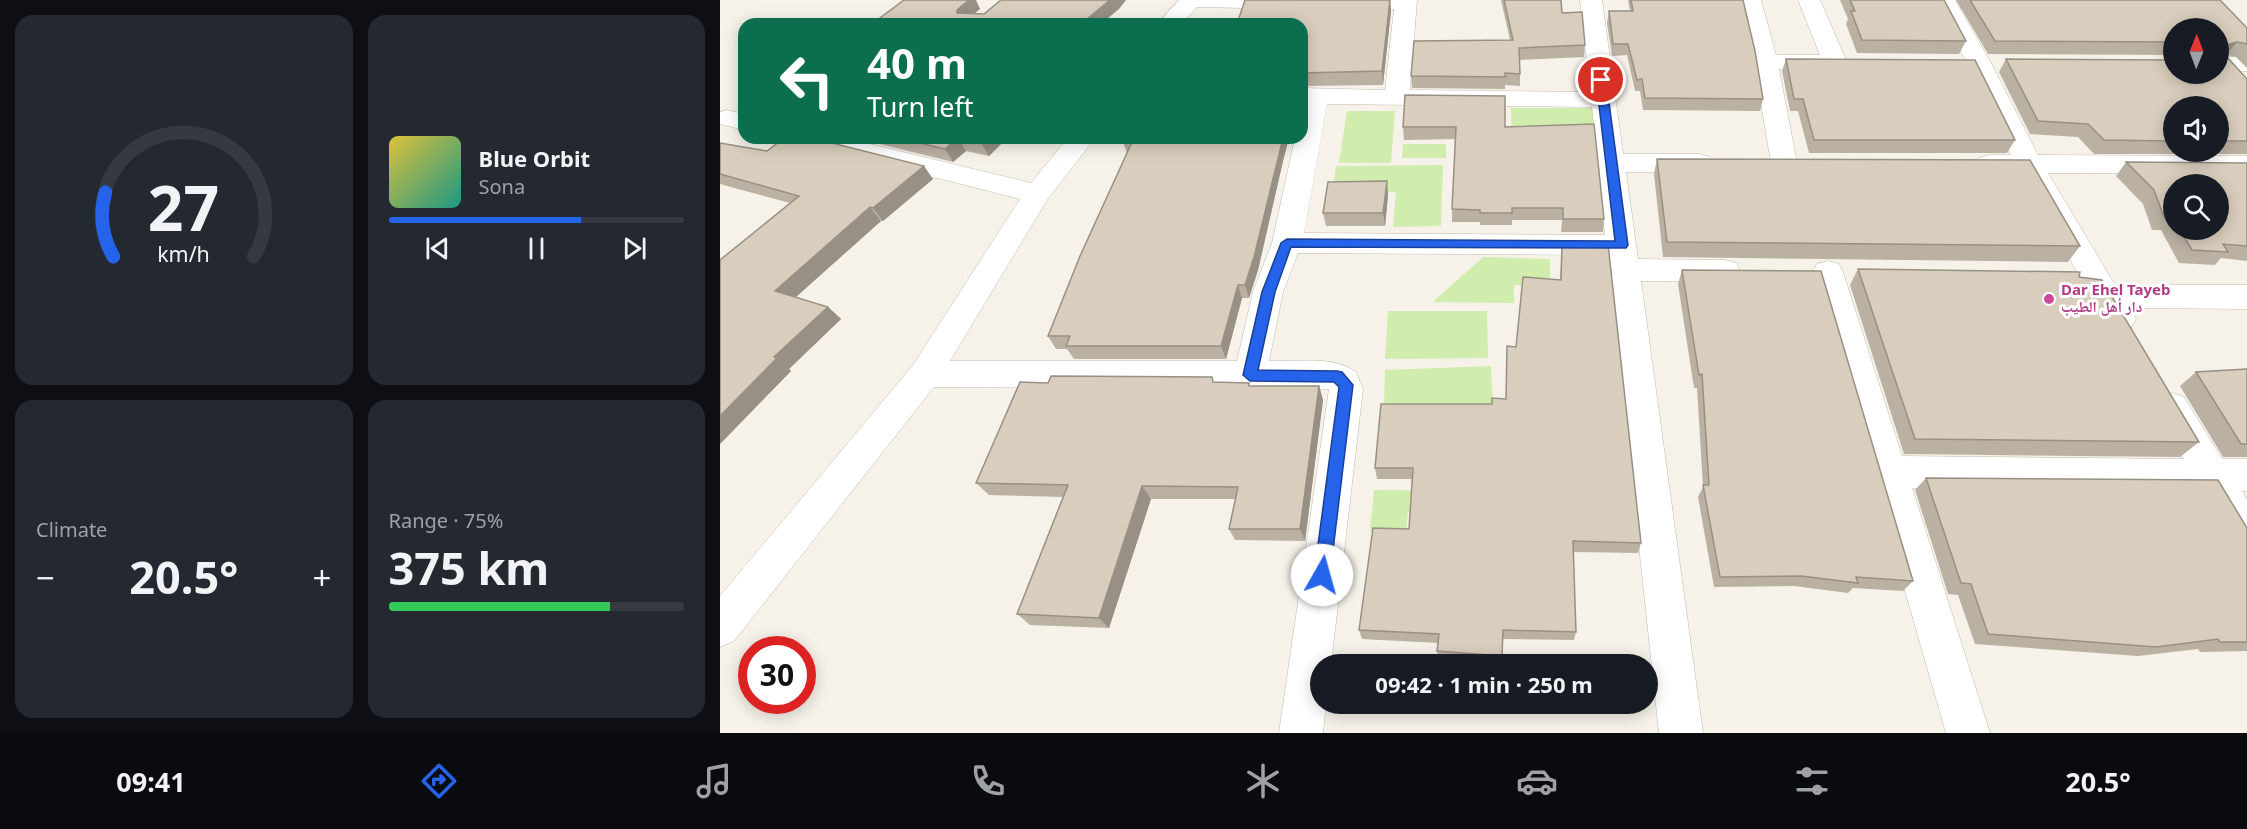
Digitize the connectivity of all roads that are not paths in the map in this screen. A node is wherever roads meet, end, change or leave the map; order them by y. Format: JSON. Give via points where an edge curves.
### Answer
{"nodes":[{"id":1,"x":1191,"y":0,"type":"edge"},
{"id":2,"x":1196,"y":0,"type":"edge"},
{"id":3,"x":1591,"y":0,"type":"edge"},
{"id":4,"x":1750,"y":0,"type":"edge"},
{"id":5,"x":1809,"y":0,"type":"edge"},
{"id":6,"x":1944,"y":0,"type":"edge"},
{"id":7,"x":1406,"y":1,"type":"edge"},
{"id":8,"x":1174,"y":18,"type":"edge"},
{"id":9,"x":1766,"y":62,"type":"junction"},
{"id":10,"x":1835,"y":62,"type":"junction"},
{"id":11,"x":1859,"y":62,"type":"edge"},
{"id":12,"x":2231,"y":64,"type":"edge"},
{"id":13,"x":2247,"y":86,"type":"edge"},
{"id":14,"x":1309,"y":96,"type":"edge"},
{"id":15,"x":1397,"y":99,"type":"junction"},
{"id":16,"x":1604,"y":100,"type":"junction"},
{"id":17,"x":841,"y":144,"type":"edge"},
{"id":18,"x":1077,"y":144,"type":"edge"},
{"id":19,"x":1302,"y":144,"type":"edge"},
{"id":20,"x":1612,"y":163,"type":"junction"},
{"id":21,"x":1726,"y":163,"type":"edge"},
{"id":22,"x":1784,"y":163,"type":"edge"},
{"id":23,"x":1959,"y":164,"type":"edge"},
{"id":24,"x":2029,"y":165,"type":"junction"},
{"id":25,"x":2247,"y":165,"type":"edge"},
{"id":26,"x":1037,"y":194,"type":"junction"},
{"id":27,"x":1287,"y":243,"type":"junction"},
{"id":28,"x":1623,"y":258,"type":"junction"},
{"id":29,"x":1756,"y":271,"type":"edge"},
{"id":30,"x":1831,"y":272,"type":"dead end"},
{"id":31,"x":2059,"y":275,"type":"edge"},
{"id":32,"x":2100,"y":285,"type":"junction"},
{"id":33,"x":2247,"y":297,"type":"edge"},
{"id":34,"x":2134,"y":343,"type":"edge"},
{"id":35,"x":925,"y":374,"type":"junction"},
{"id":36,"x":1250,"y":375,"type":"junction"},
{"id":37,"x":2157,"y":383,"type":"edge"},
{"id":38,"x":1889,"y":472,"type":"junction"},
{"id":39,"x":2212,"y":475,"type":"junction"},
{"id":40,"x":2247,"y":475,"type":"edge"},
{"id":41,"x":2247,"y":534,"type":"edge"},
{"id":42,"x":720,"y":627,"type":"edge"},
{"id":43,"x":1301,"y":733,"type":"edge"},
{"id":44,"x":1681,"y":733,"type":"edge"},
{"id":45,"x":1968,"y":733,"type":"edge"}],
"edges":[{"from":1,"to":8,"type":"street"},
{"from":2,"to":7,"type":"street"},
{"from":3,"to":16,"type":"street"},
{"from":4,"to":9,"type":"street"},
{"from":5,"to":10,"type":"street"},
{"from":6,"to":24,"type":"street"},
{"from":7,"to":15,"type":"street"},
{"from":9,"to":10,"type":"street"},
{"from":9,"to":22,"type":"street"},
{"from":10,"to":11,"type":"street"},
{"from":12,"to":13,"type":"street"},
{"from":14,"to":15,"type":"street"},
{"from":15,"to":16,"type":"street"},
{"from":16,"to":20,"type":"street"},
{"from":17,"to":26,"type":"street"},
{"from":18,"to":26,"type":"street"},
{"from":19,"to":27,"type":"street"},
{"from":20,"to":21,"type":"street"},
{"from":20,"to":28,"type":"street"},
{"from":23,"to":24,"type":"street"},
{"from":24,"to":25,"type":"street"},
{"from":24,"to":32,"type":"street"},
{"from":26,"to":35,"type":"street"},
{"from":27,"to":28,"type":"street"},
{"from":27,"to":36,"type":"street","via":[[1268,292]]},
{"from":28,"to":29,"type":"street"},
{"from":28,"to":44,"type":"street"},
{"from":30,"to":38,"type":"street"},
{"from":31,"to":32,"type":"street"},
{"from":32,"to":33,"type":"street"},
{"from":32,"to":34,"type":"street"},
{"from":35,"to":36,"type":"street"},
{"from":35,"to":42,"type":"street"},
{"from":36,"to":43,"type":"street","via":[[1337,376],[1347,385]]},
{"from":37,"to":39,"type":"street"},
{"from":38,"to":39,"type":"street"},
{"from":38,"to":45,"type":"street"},
{"from":39,"to":40,"type":"street"},
{"from":39,"to":41,"type":"street"}]}
